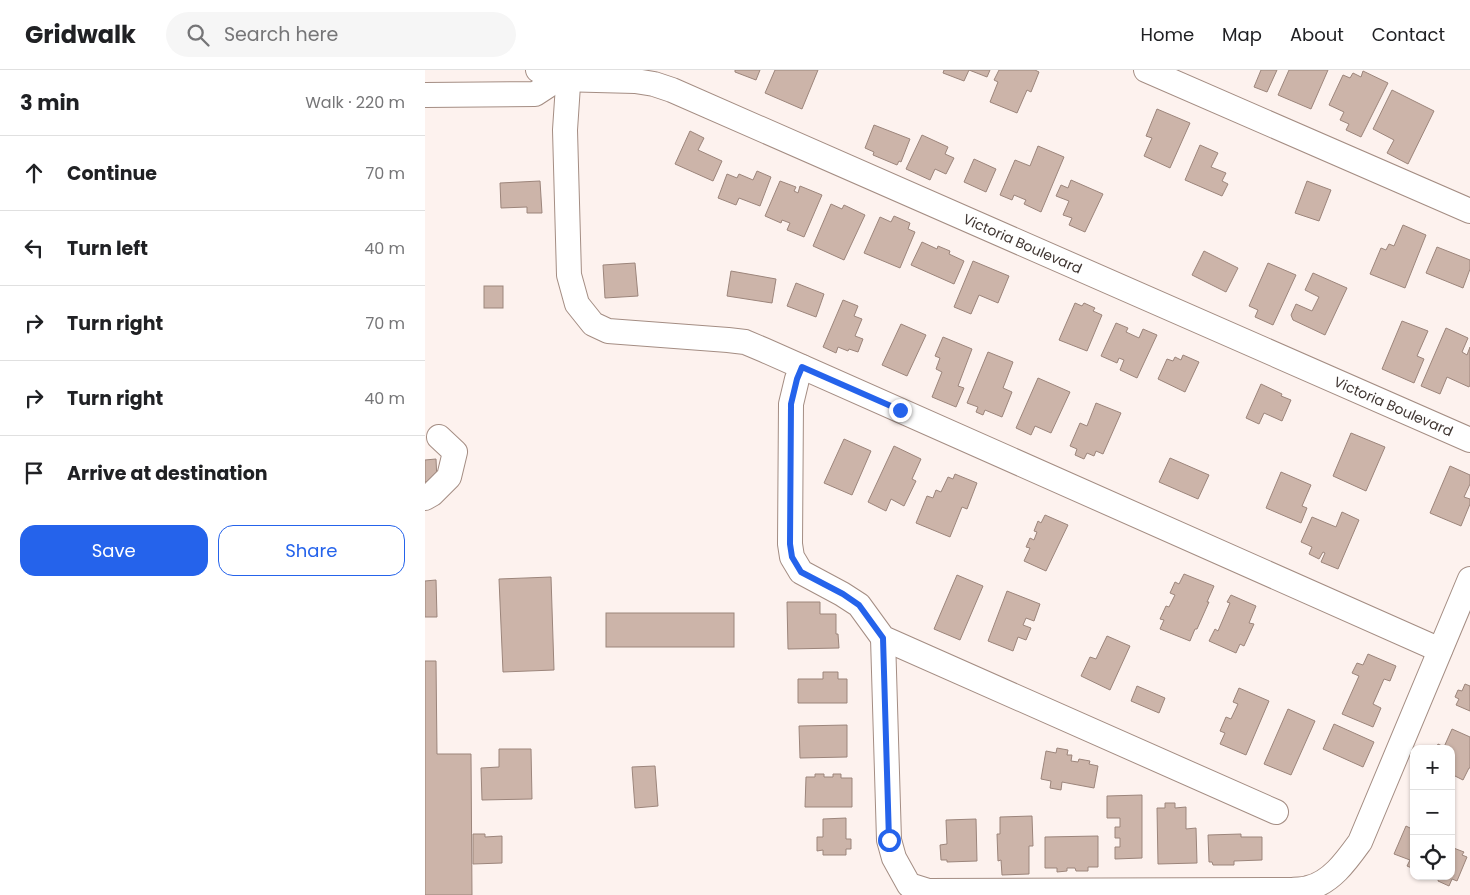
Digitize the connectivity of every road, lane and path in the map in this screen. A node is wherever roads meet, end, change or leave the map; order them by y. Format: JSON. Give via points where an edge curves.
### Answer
{"nodes":[{"id":1,"x":1146,"y":70,"type":"edge"},
{"id":2,"x":558,"y":75,"type":"edge"},
{"id":3,"x":425,"y":95,"type":"edge"},
{"id":4,"x":1470,"y":212,"type":"edge"},
{"id":5,"x":802,"y":367,"type":"junction"},
{"id":6,"x":439,"y":437,"type":"dead end"},
{"id":7,"x":1470,"y":440,"type":"edge"},
{"id":8,"x":425,"y":498,"type":"edge"},
{"id":9,"x":1470,"y":579,"type":"edge"},
{"id":10,"x":883,"y":638,"type":"junction"},
{"id":11,"x":1440,"y":650,"type":"junction"},
{"id":12,"x":1276,"y":812,"type":"dead end"}],
"edges":[{"from":1,"to":4,"type":"street"},
{"from":2,"to":3,"type":"street","via":[[535,94]]},
{"from":2,"to":5,"type":"street","via":[[565,130],[569,275],[577,304],[593,324],[608,331],[745,342]]},
{"from":2,"to":7,"type":"street","name":"Victoria Boulevard","via":[[654,84],[673,90]]},
{"from":5,"to":10,"type":"street","via":[[791,404],[792,557],[801,572],[859,605]]},
{"from":5,"to":11,"type":"street"},
{"from":6,"to":8,"type":"street","via":[[455,452],[449,477]]},
{"from":9,"to":11,"type":"street"},
{"from":10,"to":11,"type":"street","via":[[889,840],[894,858],[909,885],[928,891],[1282,890],[1308,888],[1322,882],[1339,870],[1360,842]]},
{"from":10,"to":12,"type":"street"}]}
